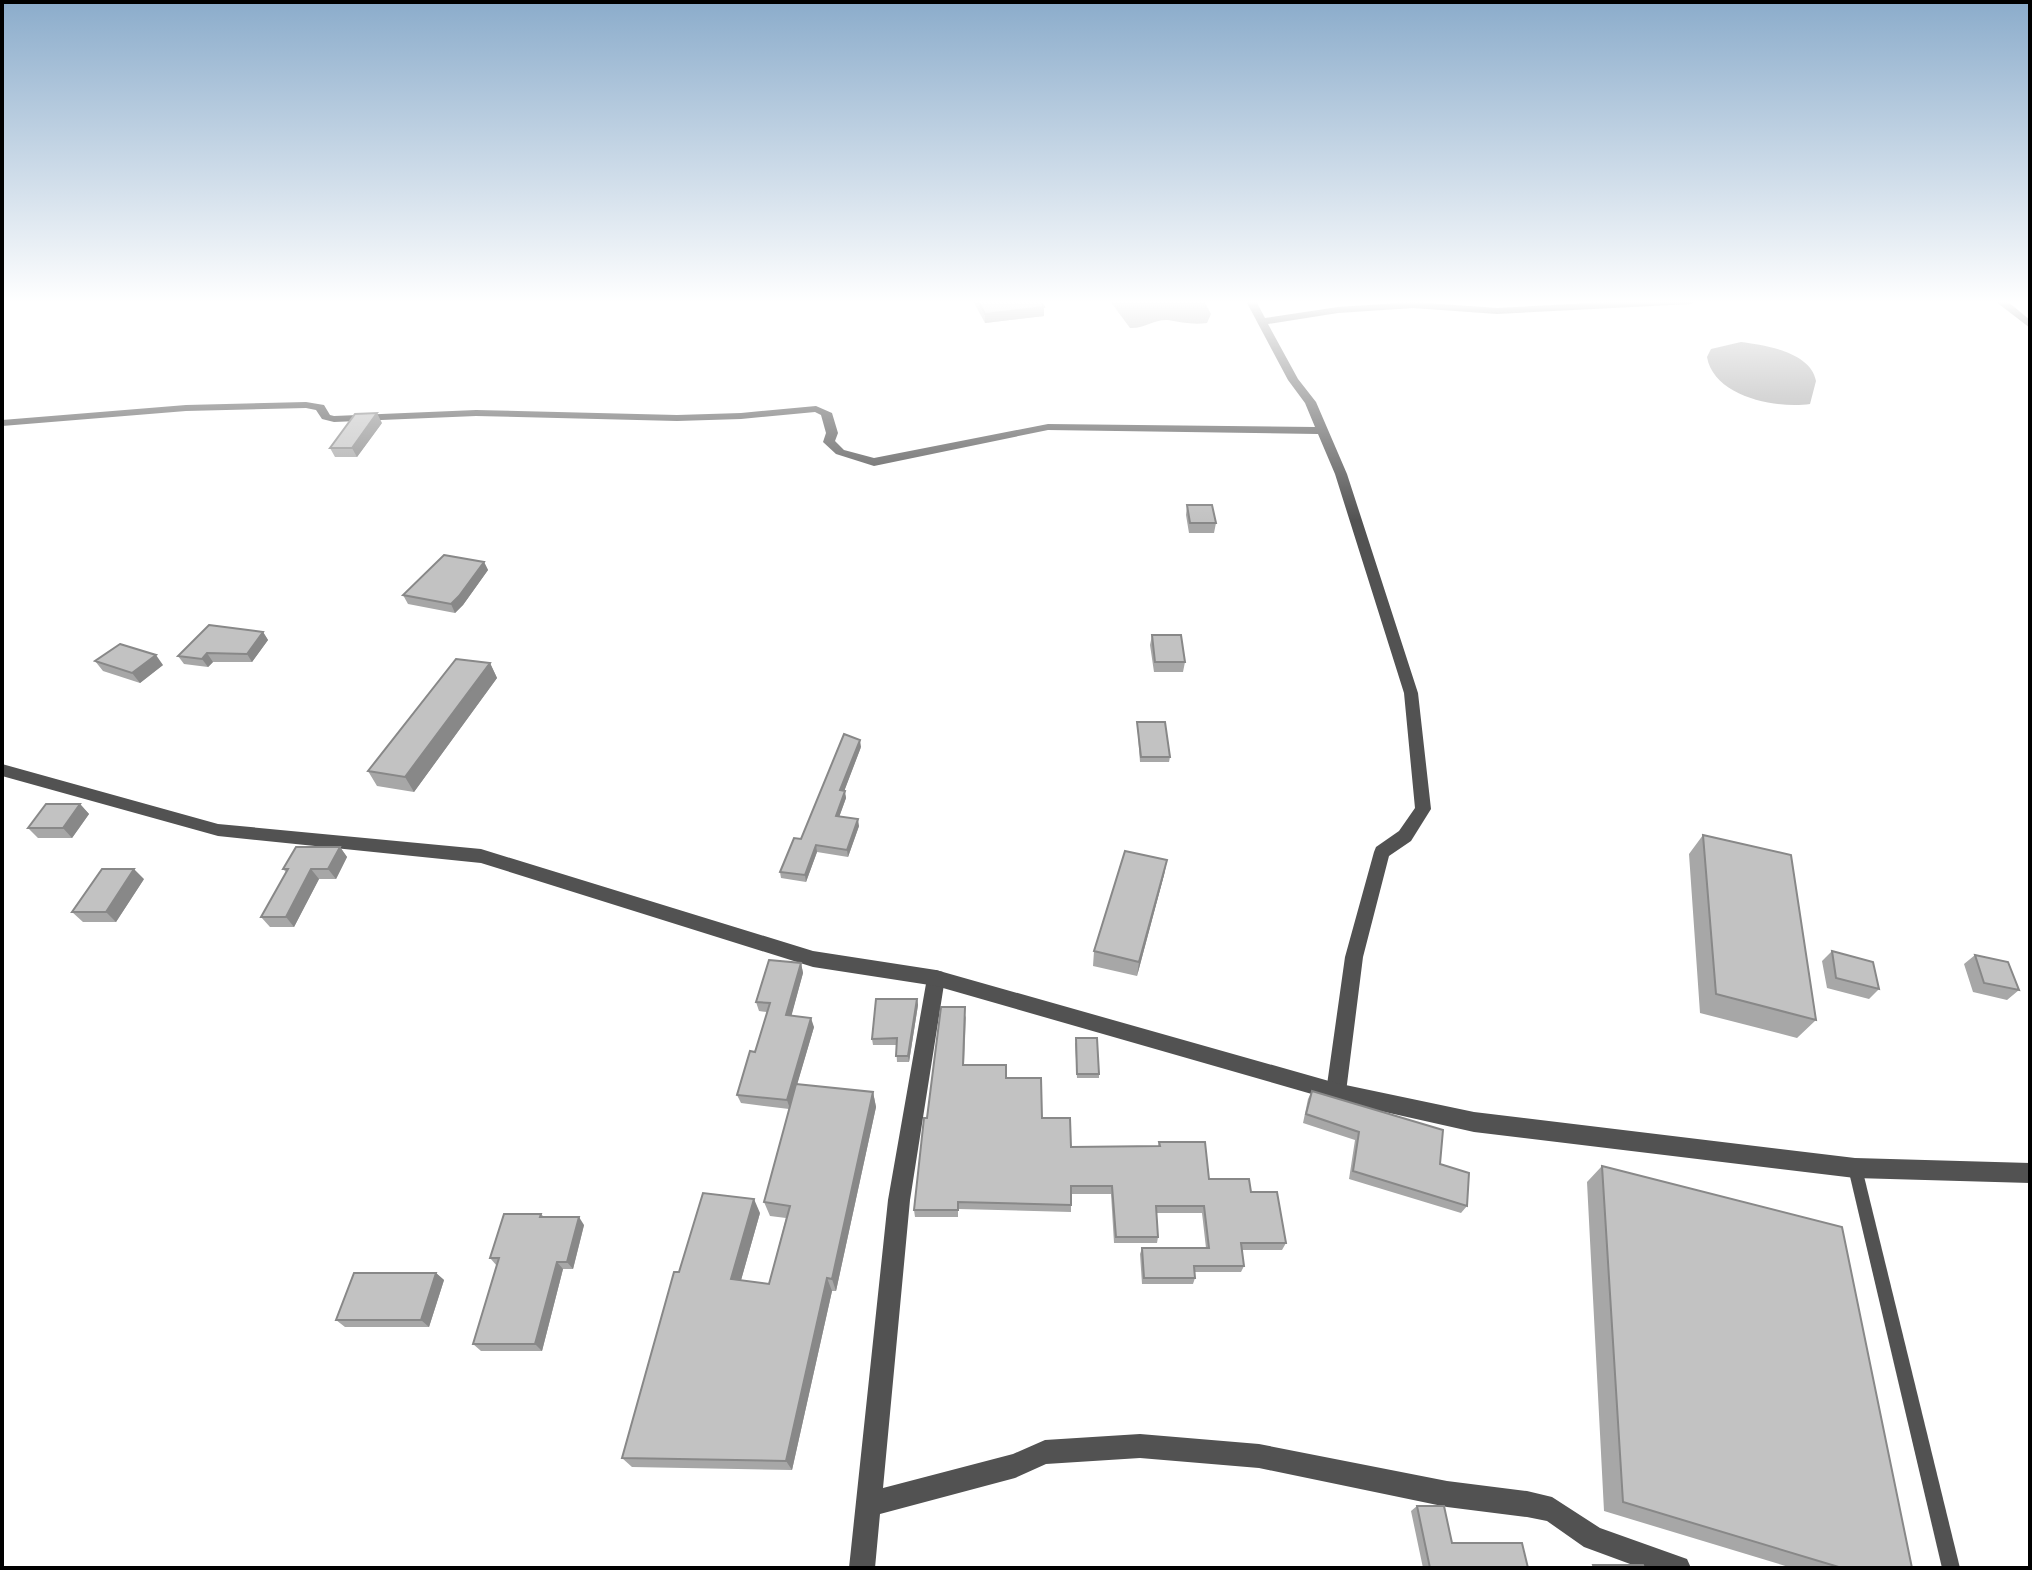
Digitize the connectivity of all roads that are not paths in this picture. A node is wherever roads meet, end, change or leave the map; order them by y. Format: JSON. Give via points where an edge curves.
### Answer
{"nodes":[{"id":1,"x":1290,"y":374,"type":"edge"},
{"id":2,"x":2,"y":423,"type":"edge"},
{"id":3,"x":1321,"y":431,"type":"junction"},
{"id":4,"x":2,"y":770,"type":"edge"},
{"id":5,"x":936,"y":978,"type":"junction"},
{"id":6,"x":1336,"y":1092,"type":"junction"},
{"id":7,"x":1855,"y":1168,"type":"junction"},
{"id":8,"x":2030,"y":1173,"type":"edge"},
{"id":9,"x":867,"y":1505,"type":"junction"},
{"id":10,"x":862,"y":1568,"type":"edge"},
{"id":11,"x":1678,"y":1568,"type":"edge"},
{"id":12,"x":1951,"y":1568,"type":"edge"}],
"edges":[{"from":1,"to":3,"type":"street","via":[[1310,402]]},
{"from":2,"to":3,"type":"street","via":[[186,408],[306,405],[320,407],[334,419],[476,413],[677,418],[816,409],[826,413],[829,442],[840,452],[874,462],[1048,427]]},
{"from":3,"to":6,"type":"street","via":[[1341,474],[1411,693],[1423,809],[1405,836],[1382,852],[1354,957]]},
{"from":4,"to":5,"type":"street","via":[[218,830],[481,856],[813,959]]},
{"from":5,"to":6,"type":"street"},
{"from":5,"to":9,"type":"street","via":[[899,1200]]},
{"from":6,"to":7,"type":"street","via":[[1474,1122]]},
{"from":7,"to":8,"type":"street"},
{"from":7,"to":12,"type":"lane"},
{"from":9,"to":10,"type":"street"},
{"from":9,"to":11,"type":"street","via":[[1015,1466],[1045,1452],[1140,1446],[1259,1456],[1447,1494],[1527,1504],[1552,1510],[1593,1538]]}]}
